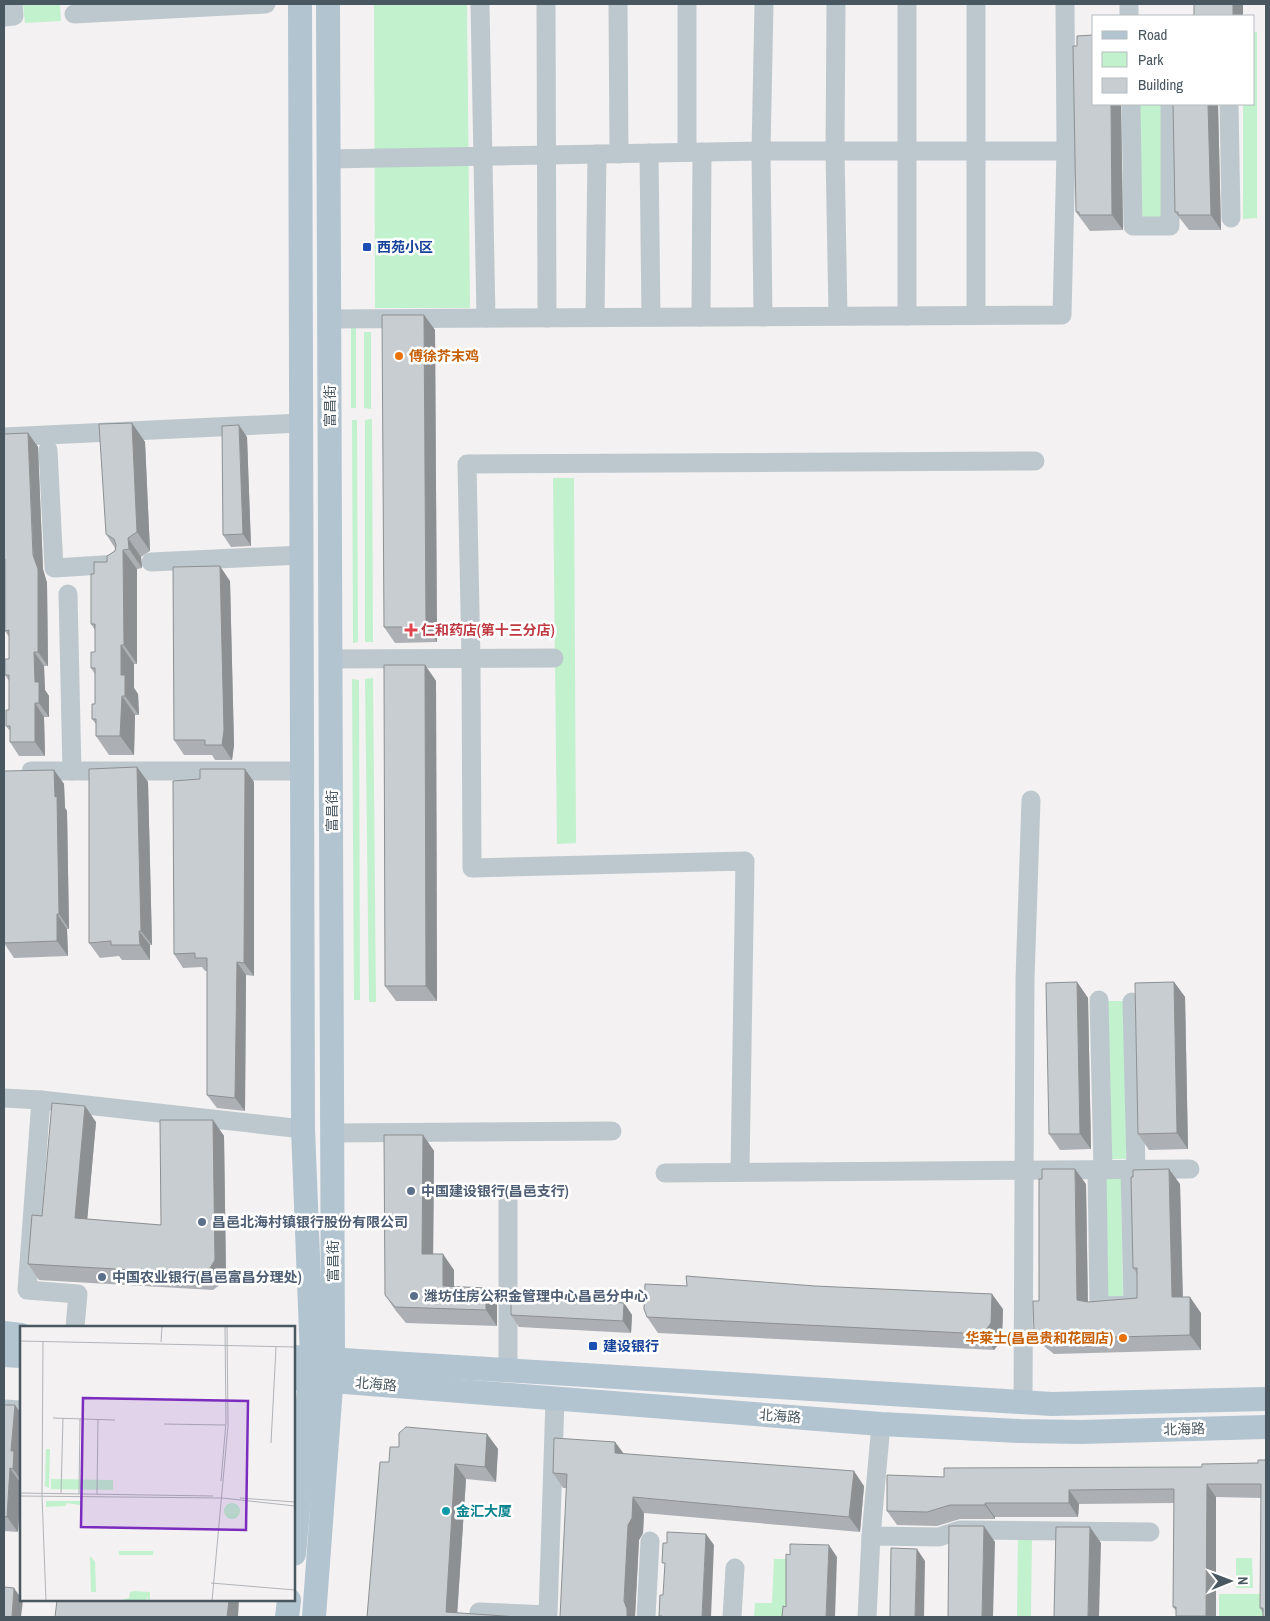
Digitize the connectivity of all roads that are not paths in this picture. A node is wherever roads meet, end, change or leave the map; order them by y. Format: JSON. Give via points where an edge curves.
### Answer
{"nodes":[{"id":1,"x":13,"y":4,"type":"edge"},
{"id":2,"x":266,"y":4,"type":"edge"},
{"id":3,"x":300,"y":4,"type":"edge"},
{"id":4,"x":328,"y":4,"type":"edge"},
{"id":5,"x":480,"y":4,"type":"edge"},
{"id":6,"x":546,"y":4,"type":"edge"},
{"id":7,"x":618,"y":4,"type":"edge"},
{"id":8,"x":687,"y":4,"type":"edge"},
{"id":9,"x":764,"y":4,"type":"edge"},
{"id":10,"x":836,"y":4,"type":"edge"},
{"id":11,"x":907,"y":4,"type":"edge"},
{"id":12,"x":976,"y":4,"type":"edge"},
{"id":13,"x":1065,"y":4,"type":"edge"},
{"id":14,"x":74,"y":14,"type":"dead end"},
{"id":15,"x":4,"y":17,"type":"edge"},
{"id":16,"x":1131,"y":105,"type":"edge"},
{"id":17,"x":1170,"y":105,"type":"edge"},
{"id":18,"x":1229,"y":105,"type":"edge"},
{"id":19,"x":761,"y":151,"type":"junction"},
{"id":20,"x":1066,"y":151,"type":"junction"},
{"id":21,"x":695,"y":152,"type":"junction"},
{"id":22,"x":835,"y":152,"type":"junction"},
{"id":23,"x":908,"y":152,"type":"junction"},
{"id":24,"x":977,"y":152,"type":"junction"},
{"id":25,"x":649,"y":153,"type":"junction"},
{"id":26,"x":597,"y":154,"type":"junction"},
{"id":27,"x":619,"y":154,"type":"junction"},
{"id":28,"x":546,"y":155,"type":"junction"},
{"id":29,"x":481,"y":156,"type":"junction"},
{"id":30,"x":328,"y":159,"type":"junction"},
{"id":31,"x":1231,"y":218,"type":"dead end"},
{"id":32,"x":976,"y":315,"type":"junction"},
{"id":33,"x":763,"y":316,"type":"junction"},
{"id":34,"x":838,"y":316,"type":"junction"},
{"id":35,"x":907,"y":316,"type":"junction"},
{"id":36,"x":595,"y":317,"type":"junction"},
{"id":37,"x":651,"y":317,"type":"junction"},
{"id":38,"x":701,"y":317,"type":"junction"},
{"id":39,"x":486,"y":318,"type":"junction"},
{"id":40,"x":547,"y":318,"type":"junction"},
{"id":41,"x":329,"y":319,"type":"junction"},
{"id":42,"x":301,"y":423,"type":"junction"},
{"id":43,"x":4,"y":437,"type":"edge"},
{"id":44,"x":48,"y":450,"type":"dead end"},
{"id":45,"x":1035,"y":461,"type":"dead end"},
{"id":46,"x":302,"y":555,"type":"junction"},
{"id":47,"x":151,"y":562,"type":"dead end"},
{"id":48,"x":118,"y":564,"type":"edge"},
{"id":49,"x":68,"y":594,"type":"dead end"},
{"id":50,"x":554,"y":658,"type":"dead end"},
{"id":51,"x":331,"y":659,"type":"junction"},
{"id":52,"x":472,"y":660,"type":"junction"},
{"id":53,"x":302,"y":771,"type":"junction"},
{"id":54,"x":30,"y":772,"type":"edge"},
{"id":55,"x":72,"y":772,"type":"junction"},
{"id":56,"x":1031,"y":800,"type":"dead end"},
{"id":57,"x":1099,"y":1000,"type":"dead end"},
{"id":58,"x":1132,"y":1002,"type":"dead end"},
{"id":59,"x":4,"y":1098,"type":"edge"},
{"id":60,"x":41,"y":1100,"type":"junction"},
{"id":61,"x":303,"y":1129,"type":"junction"},
{"id":62,"x":333,"y":1132,"type":"junction"},
{"id":63,"x":612,"y":1132,"type":"dead end"},
{"id":64,"x":1100,"y":1169,"type":"junction"},
{"id":65,"x":1133,"y":1169,"type":"junction"},
{"id":66,"x":1190,"y":1169,"type":"dead end"},
{"id":67,"x":1023,"y":1170,"type":"junction"},
{"id":68,"x":740,"y":1172,"type":"junction"},
{"id":69,"x":665,"y":1173,"type":"dead end"},
{"id":70,"x":508,"y":1192,"type":"dead end"},
{"id":71,"x":75,"y":1326,"type":"edge"},
{"id":72,"x":4,"y":1334,"type":"edge"},
{"id":73,"x":20,"y":1335,"type":"edge"},
{"id":74,"x":4,"y":1355,"type":"edge"},
{"id":75,"x":20,"y":1356,"type":"edge"},
{"id":76,"x":312,"y":1369,"type":"edge"},
{"id":77,"x":508,"y":1370,"type":"junction"},
{"id":78,"x":555,"y":1399,"type":"junction"},
{"id":79,"x":1266,"y":1399,"type":"edge"},
{"id":80,"x":1023,"y":1402,"type":"junction"},
{"id":81,"x":4,"y":1409,"type":"edge"},
{"id":82,"x":20,"y":1410,"type":"edge"},
{"id":83,"x":881,"y":1424,"type":"junction"},
{"id":84,"x":1266,"y":1427,"type":"edge"},
{"id":85,"x":1150,"y":1532,"type":"dead end"},
{"id":86,"x":871,"y":1536,"type":"junction"},
{"id":87,"x":650,"y":1541,"type":"dead end"},
{"id":88,"x":295,"y":1544,"type":"edge"},
{"id":89,"x":735,"y":1568,"type":"dead end"},
{"id":90,"x":289,"y":1601,"type":"edge"},
{"id":91,"x":479,"y":1612,"type":"edge"},
{"id":92,"x":287,"y":1617,"type":"edge"},
{"id":93,"x":314,"y":1617,"type":"edge"},
{"id":94,"x":646,"y":1617,"type":"edge"},
{"id":95,"x":732,"y":1617,"type":"edge"},
{"id":96,"x":867,"y":1617,"type":"edge"}],
"edges":[{"from":1,"to":15,"type":"street","via":[[14,16]]},
{"from":2,"to":14,"type":"street"},
{"from":3,"to":42,"type":"main road","name":"富昌街"},
{"from":4,"to":30,"type":"main road","name":"富昌街"},
{"from":5,"to":29,"type":"street"},
{"from":6,"to":28,"type":"street"},
{"from":7,"to":27,"type":"street"},
{"from":8,"to":21,"type":"street"},
{"from":9,"to":19,"type":"street"},
{"from":10,"to":22,"type":"street"},
{"from":11,"to":23,"type":"street"},
{"from":12,"to":24,"type":"street"},
{"from":13,"to":20,"type":"street"},
{"from":16,"to":17,"type":"street","via":[[1133,226],[1170,226]]},
{"from":18,"to":31,"type":"street"},
{"from":19,"to":21,"type":"street"},
{"from":19,"to":22,"type":"street"},
{"from":19,"to":33,"type":"street"},
{"from":20,"to":24,"type":"street"},
{"from":20,"to":32,"type":"street","via":[[1062,315]]},
{"from":21,"to":25,"type":"street"},
{"from":21,"to":38,"type":"street"},
{"from":22,"to":23,"type":"street"},
{"from":22,"to":34,"type":"street"},
{"from":23,"to":24,"type":"street"},
{"from":23,"to":35,"type":"street"},
{"from":24,"to":32,"type":"street"},
{"from":25,"to":27,"type":"street"},
{"from":25,"to":37,"type":"street"},
{"from":26,"to":27,"type":"street"},
{"from":26,"to":28,"type":"street"},
{"from":26,"to":36,"type":"street"},
{"from":28,"to":29,"type":"street"},
{"from":28,"to":40,"type":"street"},
{"from":29,"to":30,"type":"street"},
{"from":29,"to":39,"type":"street"},
{"from":30,"to":41,"type":"main road","name":"富昌街"},
{"from":32,"to":35,"type":"street"},
{"from":33,"to":34,"type":"street"},
{"from":33,"to":38,"type":"street"},
{"from":34,"to":35,"type":"street"},
{"from":36,"to":37,"type":"street"},
{"from":36,"to":40,"type":"street"},
{"from":37,"to":38,"type":"street"},
{"from":39,"to":40,"type":"street"},
{"from":39,"to":41,"type":"street"},
{"from":41,"to":51,"type":"main road","name":"富昌街"},
{"from":42,"to":43,"type":"street"},
{"from":42,"to":46,"type":"main road","name":"富昌街"},
{"from":44,"to":48,"type":"street","via":[[54,568]]},
{"from":45,"to":52,"type":"street","via":[[467,464]]},
{"from":46,"to":47,"type":"street"},
{"from":46,"to":53,"type":"main road","name":"富昌街"},
{"from":49,"to":55,"type":"street"},
{"from":50,"to":52,"type":"street"},
{"from":51,"to":52,"type":"street"},
{"from":51,"to":62,"type":"main road","name":"富昌街"},
{"from":52,"to":68,"type":"street","via":[[472,868],[745,861]]},
{"from":53,"to":55,"type":"street"},
{"from":53,"to":61,"type":"main road","name":"富昌街"},
{"from":54,"to":55,"type":"street"},
{"from":56,"to":67,"type":"street"},
{"from":57,"to":64,"type":"street"},
{"from":58,"to":65,"type":"street"},
{"from":59,"to":60,"type":"street"},
{"from":60,"to":61,"type":"street"},
{"from":60,"to":71,"type":"street","via":[[27,1290],[78,1294]]},
{"from":61,"to":76,"type":"main road","name":"富昌街"},
{"from":62,"to":63,"type":"street"},
{"from":62,"to":76,"type":"main road","name":"富昌街"},
{"from":64,"to":65,"type":"street"},
{"from":64,"to":65,"type":"street","via":[[1099,1306],[1133,1305]]},
{"from":64,"to":67,"type":"street"},
{"from":65,"to":66,"type":"street"},
{"from":67,"to":68,"type":"street"},
{"from":67,"to":80,"type":"street"},
{"from":68,"to":69,"type":"street"},
{"from":70,"to":77,"type":"street"},
{"from":72,"to":73,"type":"main road"},
{"from":74,"to":75,"type":"main road"},
{"from":76,"to":77,"type":"main road","name":"北海路"},
{"from":76,"to":78,"type":"main road","name":"北海路"},
{"from":76,"to":88,"type":"main road","name":"富昌街"},
{"from":76,"to":93,"type":"main road","name":"富昌街"},
{"from":77,"to":80,"type":"main road","name":"北海路"},
{"from":78,"to":83,"type":"main road","name":"北海路"},
{"from":78,"to":91,"type":"street","via":[[548,1615]]},
{"from":79,"to":80,"type":"main road","name":"北海路","via":[[1083,1404]]},
{"from":81,"to":82,"type":"street"},
{"from":83,"to":84,"type":"main road","name":"北海路","via":[[1081,1432]]},
{"from":83,"to":86,"type":"street"},
{"from":85,"to":86,"type":"street","via":[[960,1530],[939,1537]]},
{"from":86,"to":96,"type":"street"},
{"from":87,"to":94,"type":"street"},
{"from":89,"to":95,"type":"street"},
{"from":90,"to":92,"type":"main road"}]}
